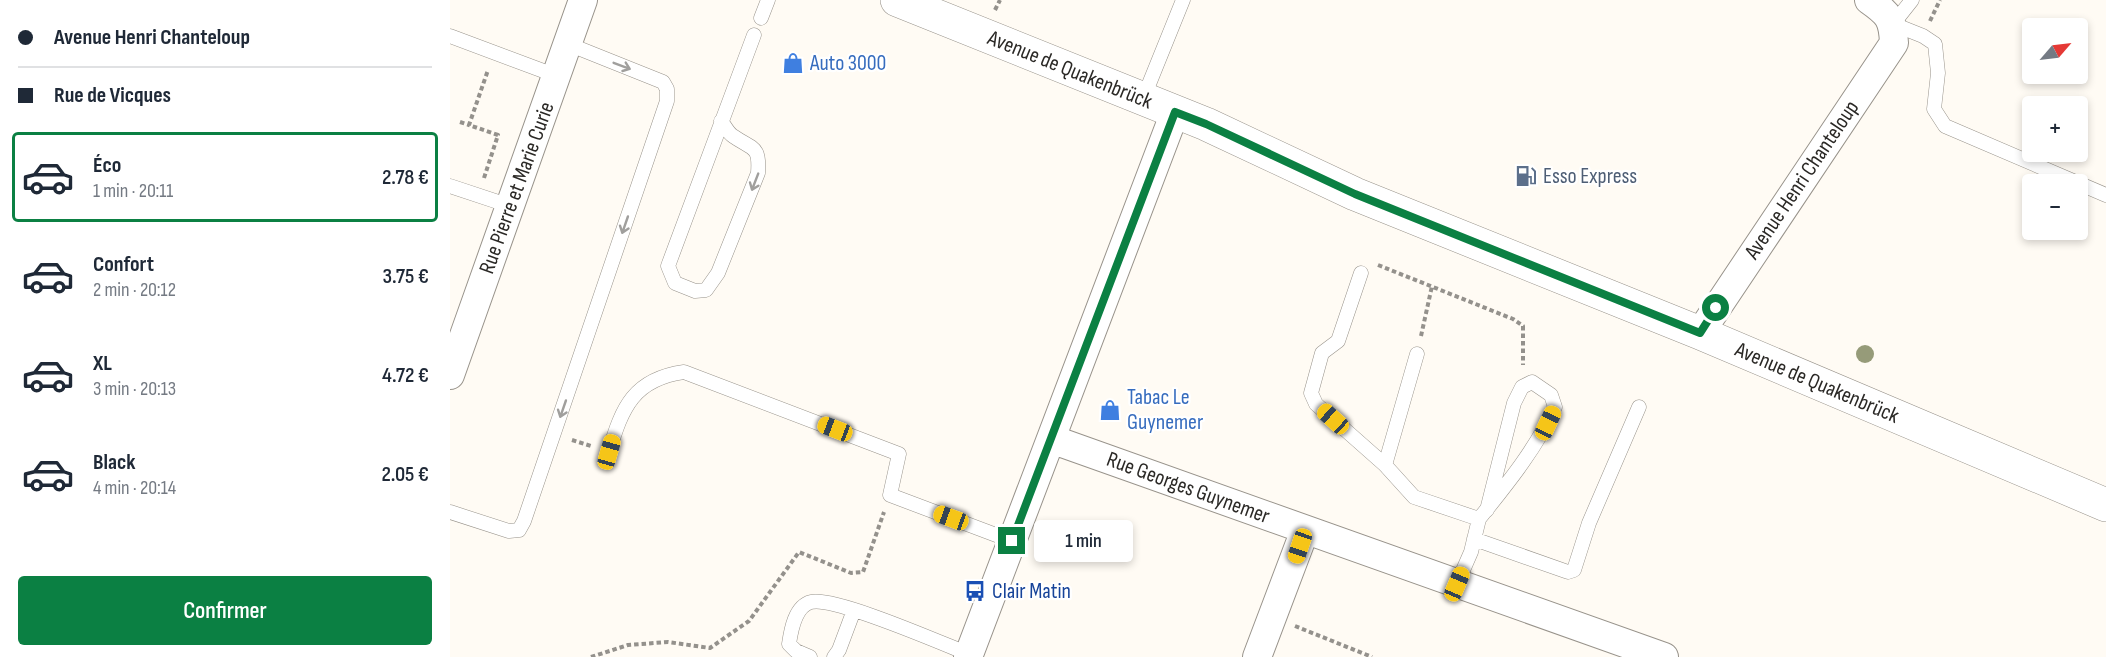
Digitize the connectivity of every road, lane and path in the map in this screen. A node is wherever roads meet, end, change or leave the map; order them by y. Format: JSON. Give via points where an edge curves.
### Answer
{"nodes":[{"id":1,"x":584,"y":0,"type":"edge"},
{"id":2,"x":768,"y":0,"type":"edge"},
{"id":3,"x":897,"y":0,"type":"edge"},
{"id":4,"x":1183,"y":0,"type":"edge"},
{"id":5,"x":1869,"y":0,"type":"edge"},
{"id":6,"x":1912,"y":0,"type":"edge"},
{"id":7,"x":761,"y":18,"type":"dead end"},
{"id":8,"x":1893,"y":24,"type":"junction"},
{"id":9,"x":754,"y":35,"type":"dead end"},
{"id":10,"x":450,"y":36,"type":"edge"},
{"id":11,"x":568,"y":44,"type":"junction"},
{"id":12,"x":494,"y":52,"type":"junction"},
{"id":13,"x":557,"y":76,"type":"junction"},
{"id":14,"x":1143,"y":99,"type":"junction"},
{"id":15,"x":1175,"y":112,"type":"junction"},
{"id":16,"x":721,"y":121,"type":"junction"},
{"id":17,"x":460,"y":122,"type":"dead end"},
{"id":18,"x":469,"y":125,"type":"junction"},
{"id":19,"x":450,"y":186,"type":"edge"},
{"id":20,"x":478,"y":195,"type":"junction"},
{"id":21,"x":2106,"y":195,"type":"edge"},
{"id":22,"x":510,"y":206,"type":"junction"},
{"id":23,"x":1361,"y":273,"type":"joint"},
{"id":24,"x":1432,"y":286,"type":"junction"},
{"id":25,"x":1700,"y":333,"type":"junction"},
{"id":26,"x":456,"y":338,"type":"edge"},
{"id":27,"x":1418,"y":354,"type":"joint"},
{"id":28,"x":450,"y":375,"type":"edge"},
{"id":29,"x":1522,"y":387,"type":"junction"},
{"id":30,"x":1639,"y":407,"type":"dead end"},
{"id":31,"x":555,"y":434,"type":"junction"},
{"id":32,"x":1051,"y":438,"type":"junction"},
{"id":33,"x":609,"y":452,"type":"joint"},
{"id":34,"x":1384,"y":465,"type":"junction"},
{"id":35,"x":890,"y":495,"type":"junction"},
{"id":36,"x":2106,"y":505,"type":"edge"},
{"id":37,"x":450,"y":512,"type":"edge"},
{"id":38,"x":1483,"y":514,"type":"junction"},
{"id":39,"x":1305,"y":530,"type":"junction"},
{"id":40,"x":1474,"y":539,"type":"junction"},
{"id":41,"x":1012,"y":541,"type":"junction"},
{"id":42,"x":1457,"y":584,"type":"junction"},
{"id":43,"x":854,"y":610,"type":"junction"},
{"id":44,"x":1272,"y":618,"type":"junction"},
{"id":45,"x":968,"y":656,"type":"edge"},
{"id":46,"x":591,"y":657,"type":"edge"},
{"id":47,"x":810,"y":657,"type":"edge"},
{"id":48,"x":834,"y":657,"type":"edge"},
{"id":49,"x":1257,"y":657,"type":"edge"},
{"id":50,"x":1372,"y":657,"type":"edge"},
{"id":51,"x":1664,"y":657,"type":"edge"}],
"edges":[{"from":1,"to":11,"type":"street","name":"Rue Pierre et Marie Curie"},
{"from":2,"to":7,"type":"lane"},
{"from":3,"to":14,"type":"main road","name":"Avenue de Quakenbrück"},
{"from":4,"to":14,"type":"lane"},
{"from":5,"to":8,"type":"street","via":[[1885,11]]},
{"from":6,"to":8,"type":"lane"},
{"from":8,"to":21,"type":"lane","via":[[1935,44],[1938,73],[1934,109],[1945,126]]},
{"from":8,"to":25,"type":"street","name":"Avenue Henri Chanteloup","via":[[1894,43]]},
{"from":9,"to":16,"type":"lane"},
{"from":10,"to":12,"type":"lane"},
{"from":11,"to":13,"type":"street","name":"Rue Pierre et Marie Curie"},
{"from":11,"to":31,"type":"lane","one_way":true,"via":[[663,82],[667,101]]},
{"from":12,"to":13,"type":"lane"},
{"from":12,"to":18,"type":"path"},
{"from":13,"to":22,"type":"street","name":"Rue Pierre et Marie Curie"},
{"from":14,"to":15,"type":"main road","name":"Avenue de Quakenbrück"},
{"from":15,"to":25,"type":"main road","name":"Avenue de Quakenbrück","via":[[1355,194]]},
{"from":15,"to":32,"type":"street"},
{"from":16,"to":16,"type":"lane","one_way":true,"via":[[732,135],[752,146],[759,158],[758,173],[718,273],[706,290],[694,291],[675,283],[668,266]]},
{"from":17,"to":18,"type":"path"},
{"from":18,"to":20,"type":"path","via":[[498,135]]},
{"from":19,"to":20,"type":"lane"},
{"from":20,"to":22,"type":"lane"},
{"from":22,"to":26,"type":"street","name":"Rue Pierre et Marie Curie"},
{"from":23,"to":24,"type":"path","via":[[1374,264]]},
{"from":23,"to":34,"type":"lane","via":[[1338,341],[1322,353],[1311,393],[1316,404]]},
{"from":24,"to":27,"type":"path"},
{"from":24,"to":29,"type":"path","via":[[1523,326]]},
{"from":25,"to":36,"type":"main road","name":"Avenue de Quakenbrück"},
{"from":26,"to":28,"type":"street","name":"Rue Pierre et Marie Curie"},
{"from":27,"to":34,"type":"lane"},
{"from":29,"to":38,"type":"lane"},
{"from":29,"to":38,"type":"lane","via":[[1532,382],[1551,395],[1556,407],[1523,463]]},
{"from":30,"to":40,"type":"lane","via":[[1589,523],[1574,570],[1568,572]]},
{"from":31,"to":33,"type":"path"},
{"from":31,"to":37,"type":"lane","via":[[519,530],[508,531]]},
{"from":32,"to":39,"type":"street","name":"Rue Georges Guynemer"},
{"from":32,"to":41,"type":"street"},
{"from":33,"to":35,"type":"lane","via":[[616,426],[630,400],[644,385],[666,374],[684,372],[899,454]]},
{"from":34,"to":38,"type":"lane","via":[[1414,497]]},
{"from":35,"to":41,"type":"lane"},
{"from":35,"to":46,"type":"path","via":[[863,572],[851,573],[800,552],[749,621],[710,648],[668,642],[627,645]]},
{"from":38,"to":40,"type":"lane"},
{"from":39,"to":42,"type":"street","name":"Rue Georges Guynemer"},
{"from":39,"to":44,"type":"street"},
{"from":40,"to":42,"type":"lane"},
{"from":41,"to":45,"type":"street"},
{"from":42,"to":51,"type":"street","name":"Rue Georges Guynemer"},
{"from":43,"to":45,"type":"lane"},
{"from":43,"to":47,"type":"lane","via":[[825,602],[801,607],[789,644]]},
{"from":43,"to":48,"type":"lane"},
{"from":44,"to":49,"type":"street"},
{"from":44,"to":50,"type":"path"}]}
